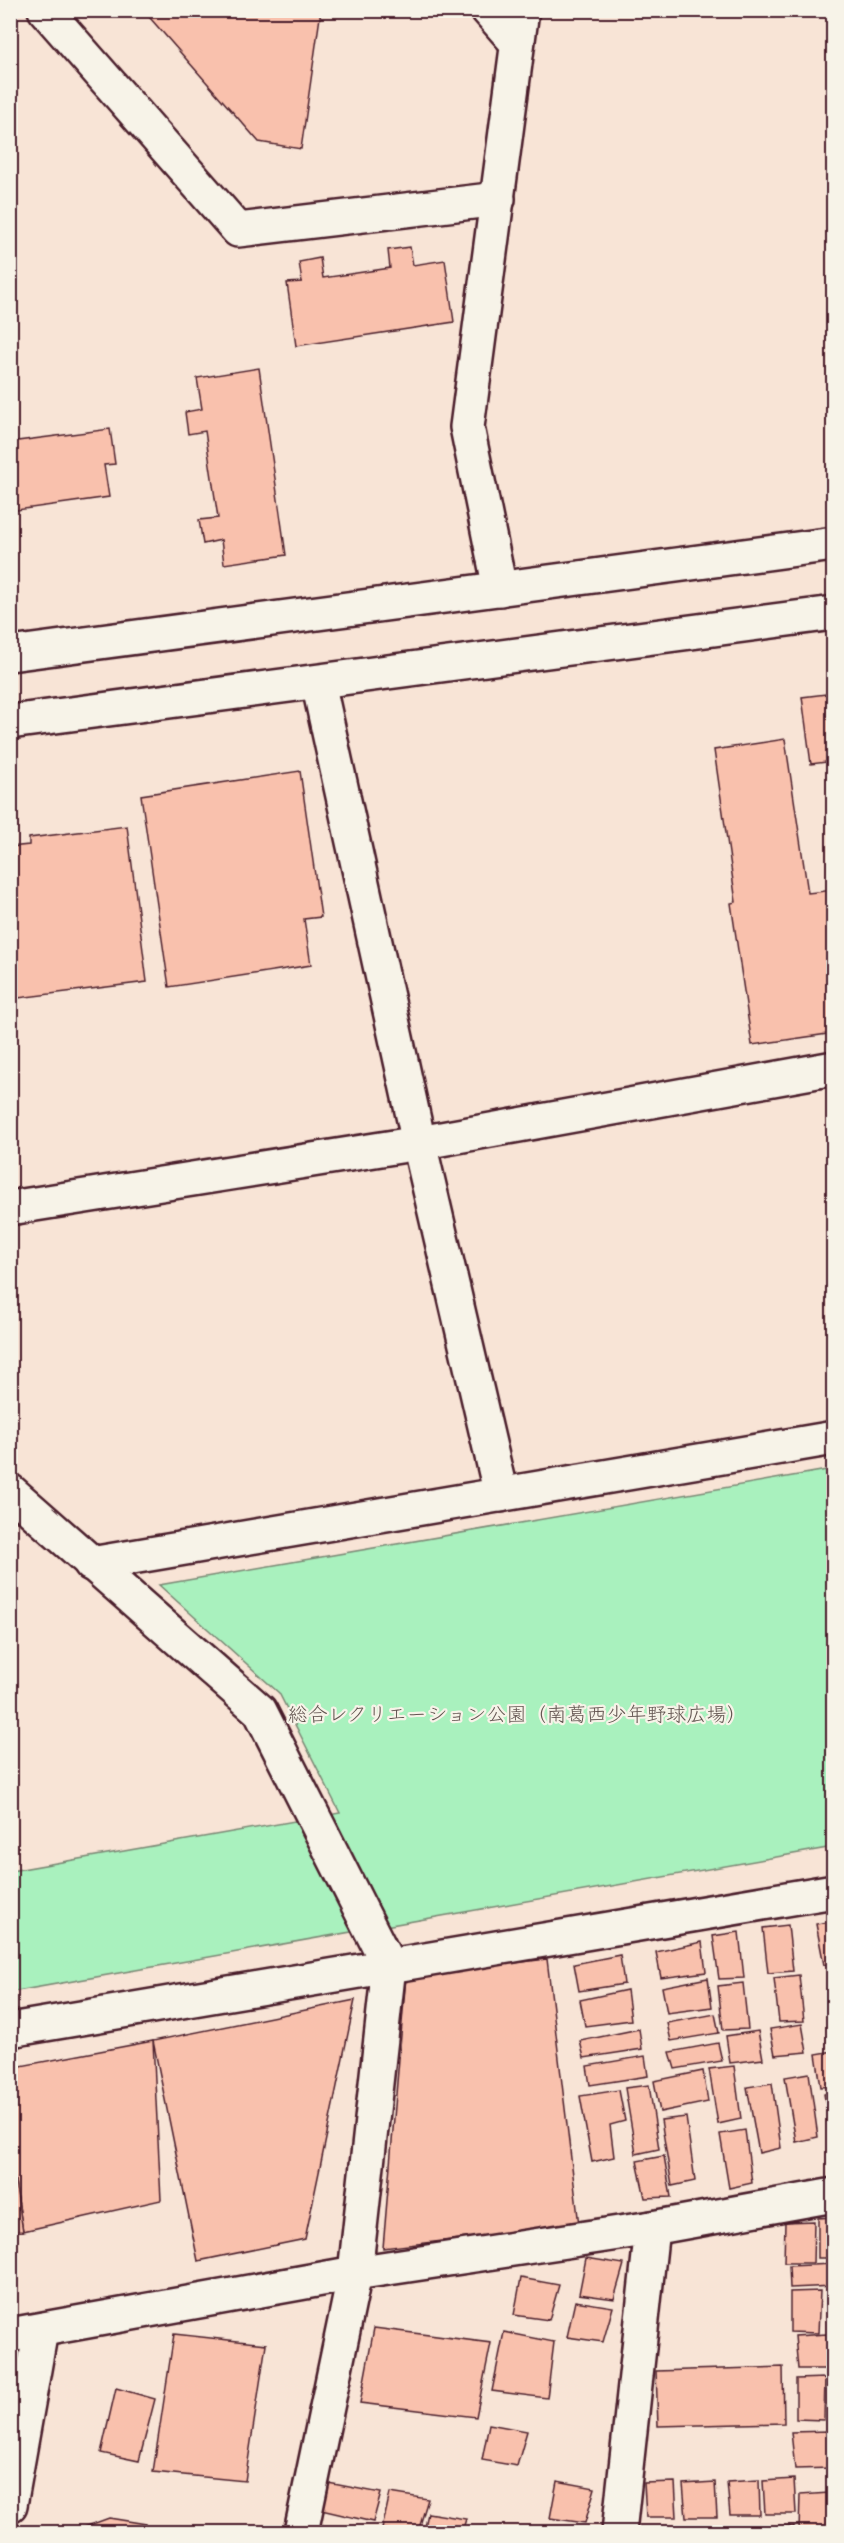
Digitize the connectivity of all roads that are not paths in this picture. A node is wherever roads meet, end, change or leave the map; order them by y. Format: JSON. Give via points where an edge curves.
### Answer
{"nodes":[{"id":1,"x":45,"y":10,"type":"edge"},
{"id":2,"x":488,"y":10,"type":"edge"},
{"id":3,"x":522,"y":10,"type":"edge"},
{"id":4,"x":517,"y":43,"type":"junction"},
{"id":5,"x":498,"y":199,"type":"junction"},
{"id":6,"x":834,"y":544,"type":"edge"},
{"id":7,"x":500,"y":590,"type":"junction"},
{"id":8,"x":834,"y":613,"type":"edge"},
{"id":9,"x":10,"y":654,"type":"edge"},
{"id":10,"x":318,"y":682,"type":"junction"},
{"id":11,"x":10,"y":722,"type":"edge"},
{"id":12,"x":834,"y":1068,"type":"edge"},
{"id":13,"x":420,"y":1143,"type":"junction"},
{"id":14,"x":10,"y":1208,"type":"edge"},
{"id":15,"x":834,"y":1438,"type":"edge"},
{"id":16,"x":10,"y":1491,"type":"edge"},
{"id":17,"x":501,"y":1495,"type":"junction"},
{"id":18,"x":91,"y":1564,"type":"junction"},
{"id":19,"x":834,"y":1891,"type":"edge"},
{"id":20,"x":389,"y":1966,"type":"junction"},
{"id":21,"x":10,"y":2030,"type":"edge"},
{"id":22,"x":834,"y":2195,"type":"edge"},
{"id":23,"x":652,"y":2228,"type":"junction"},
{"id":24,"x":355,"y":2273,"type":"junction"},
{"id":25,"x":26,"y":2332,"type":"edge"},
{"id":26,"x":10,"y":2505,"type":"edge"},
{"id":27,"x":301,"y":2532,"type":"edge"},
{"id":28,"x":619,"y":2532,"type":"edge"}],
"edges":[{"from":1,"to":5,"type":"street","via":[[238,230]]},
{"from":2,"to":4,"type":"street"},
{"from":3,"to":4,"type":"street"},
{"from":4,"to":5,"type":"street"},
{"from":5,"to":7,"type":"street","via":[[467,427]]},
{"from":6,"to":7,"type":"street"},
{"from":7,"to":9,"type":"street"},
{"from":8,"to":10,"type":"street"},
{"from":10,"to":11,"type":"street"},
{"from":10,"to":13,"type":"street"},
{"from":12,"to":13,"type":"street"},
{"from":13,"to":14,"type":"street"},
{"from":13,"to":17,"type":"street"},
{"from":15,"to":17,"type":"street"},
{"from":16,"to":18,"type":"street"},
{"from":17,"to":18,"type":"street"},
{"from":18,"to":20,"type":"street","via":[[260,1711]]},
{"from":19,"to":20,"type":"street"},
{"from":20,"to":21,"type":"street"},
{"from":20,"to":24,"type":"street"},
{"from":22,"to":23,"type":"street"},
{"from":23,"to":24,"type":"street"},
{"from":23,"to":28,"type":"street"},
{"from":24,"to":25,"type":"street"},
{"from":24,"to":27,"type":"street"},
{"from":25,"to":26,"type":"street"}]}
